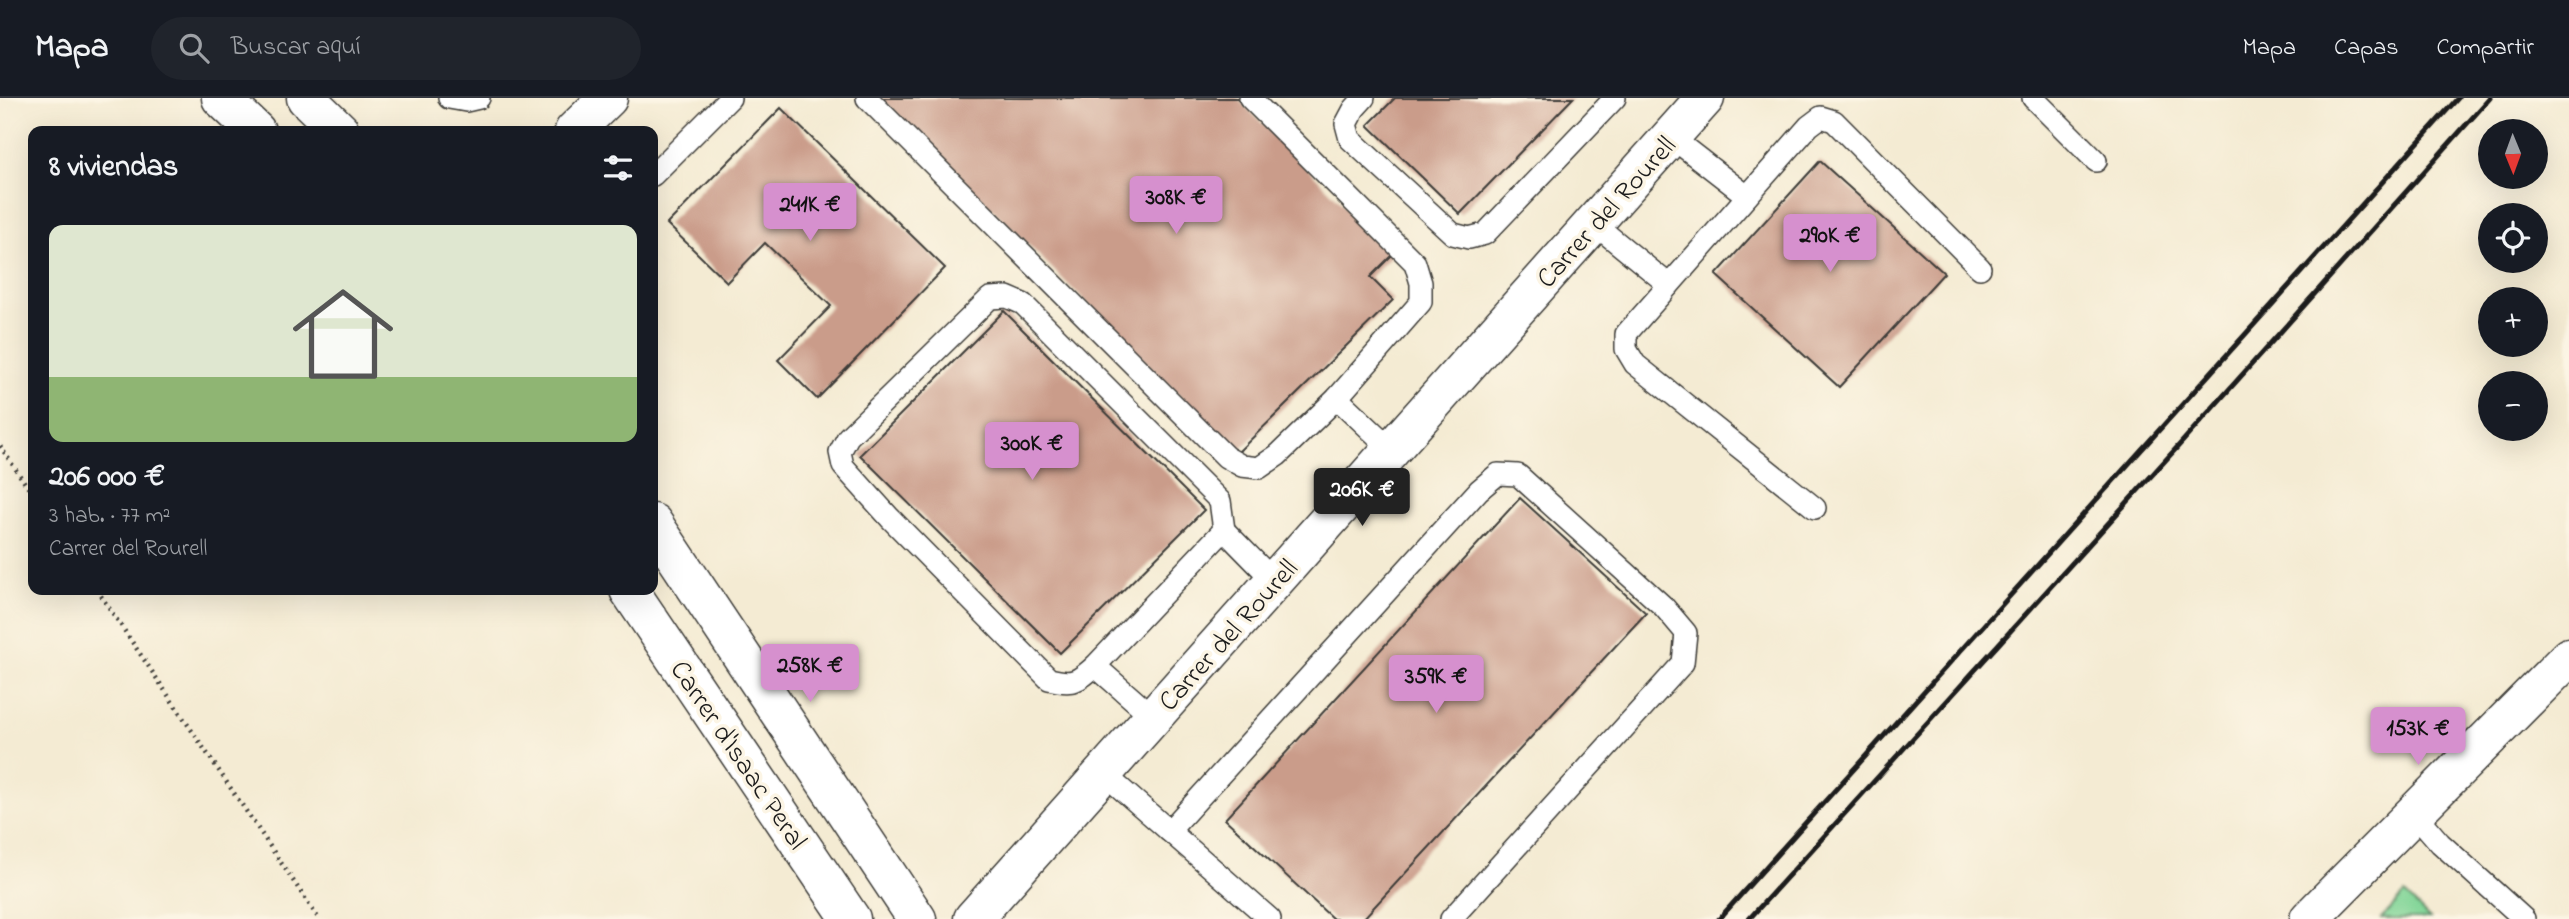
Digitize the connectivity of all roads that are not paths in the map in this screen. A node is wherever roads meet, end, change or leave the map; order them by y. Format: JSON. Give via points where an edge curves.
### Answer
{"nodes":[{"id":1,"x":221,"y":98,"type":"edge"},
{"id":2,"x":306,"y":98,"type":"edge"},
{"id":3,"x":449,"y":98,"type":"edge"},
{"id":4,"x":479,"y":98,"type":"edge"},
{"id":5,"x":608,"y":98,"type":"edge"},
{"id":6,"x":730,"y":98,"type":"edge"},
{"id":7,"x":867,"y":98,"type":"edge"},
{"id":8,"x":1250,"y":98,"type":"edge"},
{"id":9,"x":1364,"y":98,"type":"edge"},
{"id":10,"x":1615,"y":98,"type":"edge"},
{"id":11,"x":1705,"y":98,"type":"edge"},
{"id":12,"x":2033,"y":98,"type":"edge"},
{"id":13,"x":251,"y":126,"type":"edge"},
{"id":14,"x":335,"y":126,"type":"edge"},
{"id":15,"x":579,"y":126,"type":"edge"},
{"id":16,"x":1671,"y":137,"type":"junction"},
{"id":17,"x":2096,"y":161,"type":"dead end"},
{"id":18,"x":658,"y":170,"type":"edge"},
{"id":19,"x":1747,"y":196,"type":"junction"},
{"id":20,"x":1593,"y":223,"type":"junction"},
{"id":21,"x":1980,"y":268,"type":"dead end"},
{"id":22,"x":1668,"y":285,"type":"junction"},
{"id":23,"x":1337,"y":398,"type":"junction"},
{"id":24,"x":1392,"y":450,"type":"junction"},
{"id":25,"x":1815,"y":508,"type":"dead end"},
{"id":26,"x":658,"y":530,"type":"edge"},
{"id":27,"x":1224,"y":530,"type":"junction"},
{"id":28,"x":1274,"y":581,"type":"junction"},
{"id":29,"x":632,"y":595,"type":"edge"},
{"id":30,"x":2569,"y":657,"type":"edge"},
{"id":31,"x":1095,"y":666,"type":"junction"},
{"id":32,"x":1153,"y":717,"type":"junction"},
{"id":33,"x":1103,"y":773,"type":"junction"},
{"id":34,"x":2414,"y":813,"type":"junction"},
{"id":35,"x":1169,"y":831,"type":"junction"},
{"id":36,"x":851,"y":919,"type":"edge"},
{"id":37,"x":917,"y":919,"type":"edge"},
{"id":38,"x":973,"y":919,"type":"edge"},
{"id":39,"x":1270,"y":919,"type":"edge"},
{"id":40,"x":1451,"y":919,"type":"edge"},
{"id":41,"x":2309,"y":919,"type":"edge"},
{"id":42,"x":2524,"y":919,"type":"edge"}],
"edges":[{"from":1,"to":13,"type":"street"},
{"from":2,"to":14,"type":"street"},
{"from":3,"to":4,"type":"lane"},
{"from":5,"to":15,"type":"street"},
{"from":6,"to":18,"type":"lane"},
{"from":7,"to":23,"type":"lane","via":[[1226,457],[1259,468]]},
{"from":8,"to":23,"type":"lane","via":[[1415,263],[1421,283],[1421,302]]},
{"from":9,"to":10,"type":"lane","via":[[1346,124],[1350,139],[1453,234],[1469,239],[1486,234]]},
{"from":11,"to":16,"type":"street","name":"Carrer del Rourell"},
{"from":12,"to":17,"type":"lane"},
{"from":16,"to":19,"type":"lane"},
{"from":16,"to":20,"type":"street","name":"Carrer del Rourell"},
{"from":19,"to":21,"type":"lane","via":[[1809,126],[1821,117],[1835,121]]},
{"from":19,"to":22,"type":"lane"},
{"from":20,"to":22,"type":"lane"},
{"from":20,"to":24,"type":"street","name":"Carrer del Rourell"},
{"from":22,"to":25,"type":"lane","via":[[1626,334],[1626,349],[1635,364]]},
{"from":23,"to":24,"type":"lane"},
{"from":24,"to":28,"type":"street","name":"Carrer del Rourell"},
{"from":26,"to":37,"type":"street","name":"Carrer d'Isaac Peral"},
{"from":27,"to":28,"type":"lane"},
{"from":27,"to":31,"type":"lane"},
{"from":27,"to":31,"type":"lane","via":[[1220,501],[1023,304],[1007,297],[989,298],[848,437],[841,452],[843,466],[1049,679],[1067,683]]},
{"from":28,"to":32,"type":"street","name":"Carrer del Rourell"},
{"from":29,"to":36,"type":"street","name":"Carrer d'Isaac Peral"},
{"from":30,"to":34,"type":"street"},
{"from":31,"to":32,"type":"lane"},
{"from":32,"to":33,"type":"street","name":"Carrer del Rourell"},
{"from":33,"to":35,"type":"lane"},
{"from":33,"to":38,"type":"street","name":"Carrer del Rourell"},
{"from":34,"to":41,"type":"street"},
{"from":34,"to":42,"type":"lane","via":[[2440,843]]},
{"from":35,"to":39,"type":"lane"},
{"from":35,"to":40,"type":"lane","via":[[1479,490],[1498,474],[1518,475],[1664,607],[1686,633],[1683,663]]}]}
